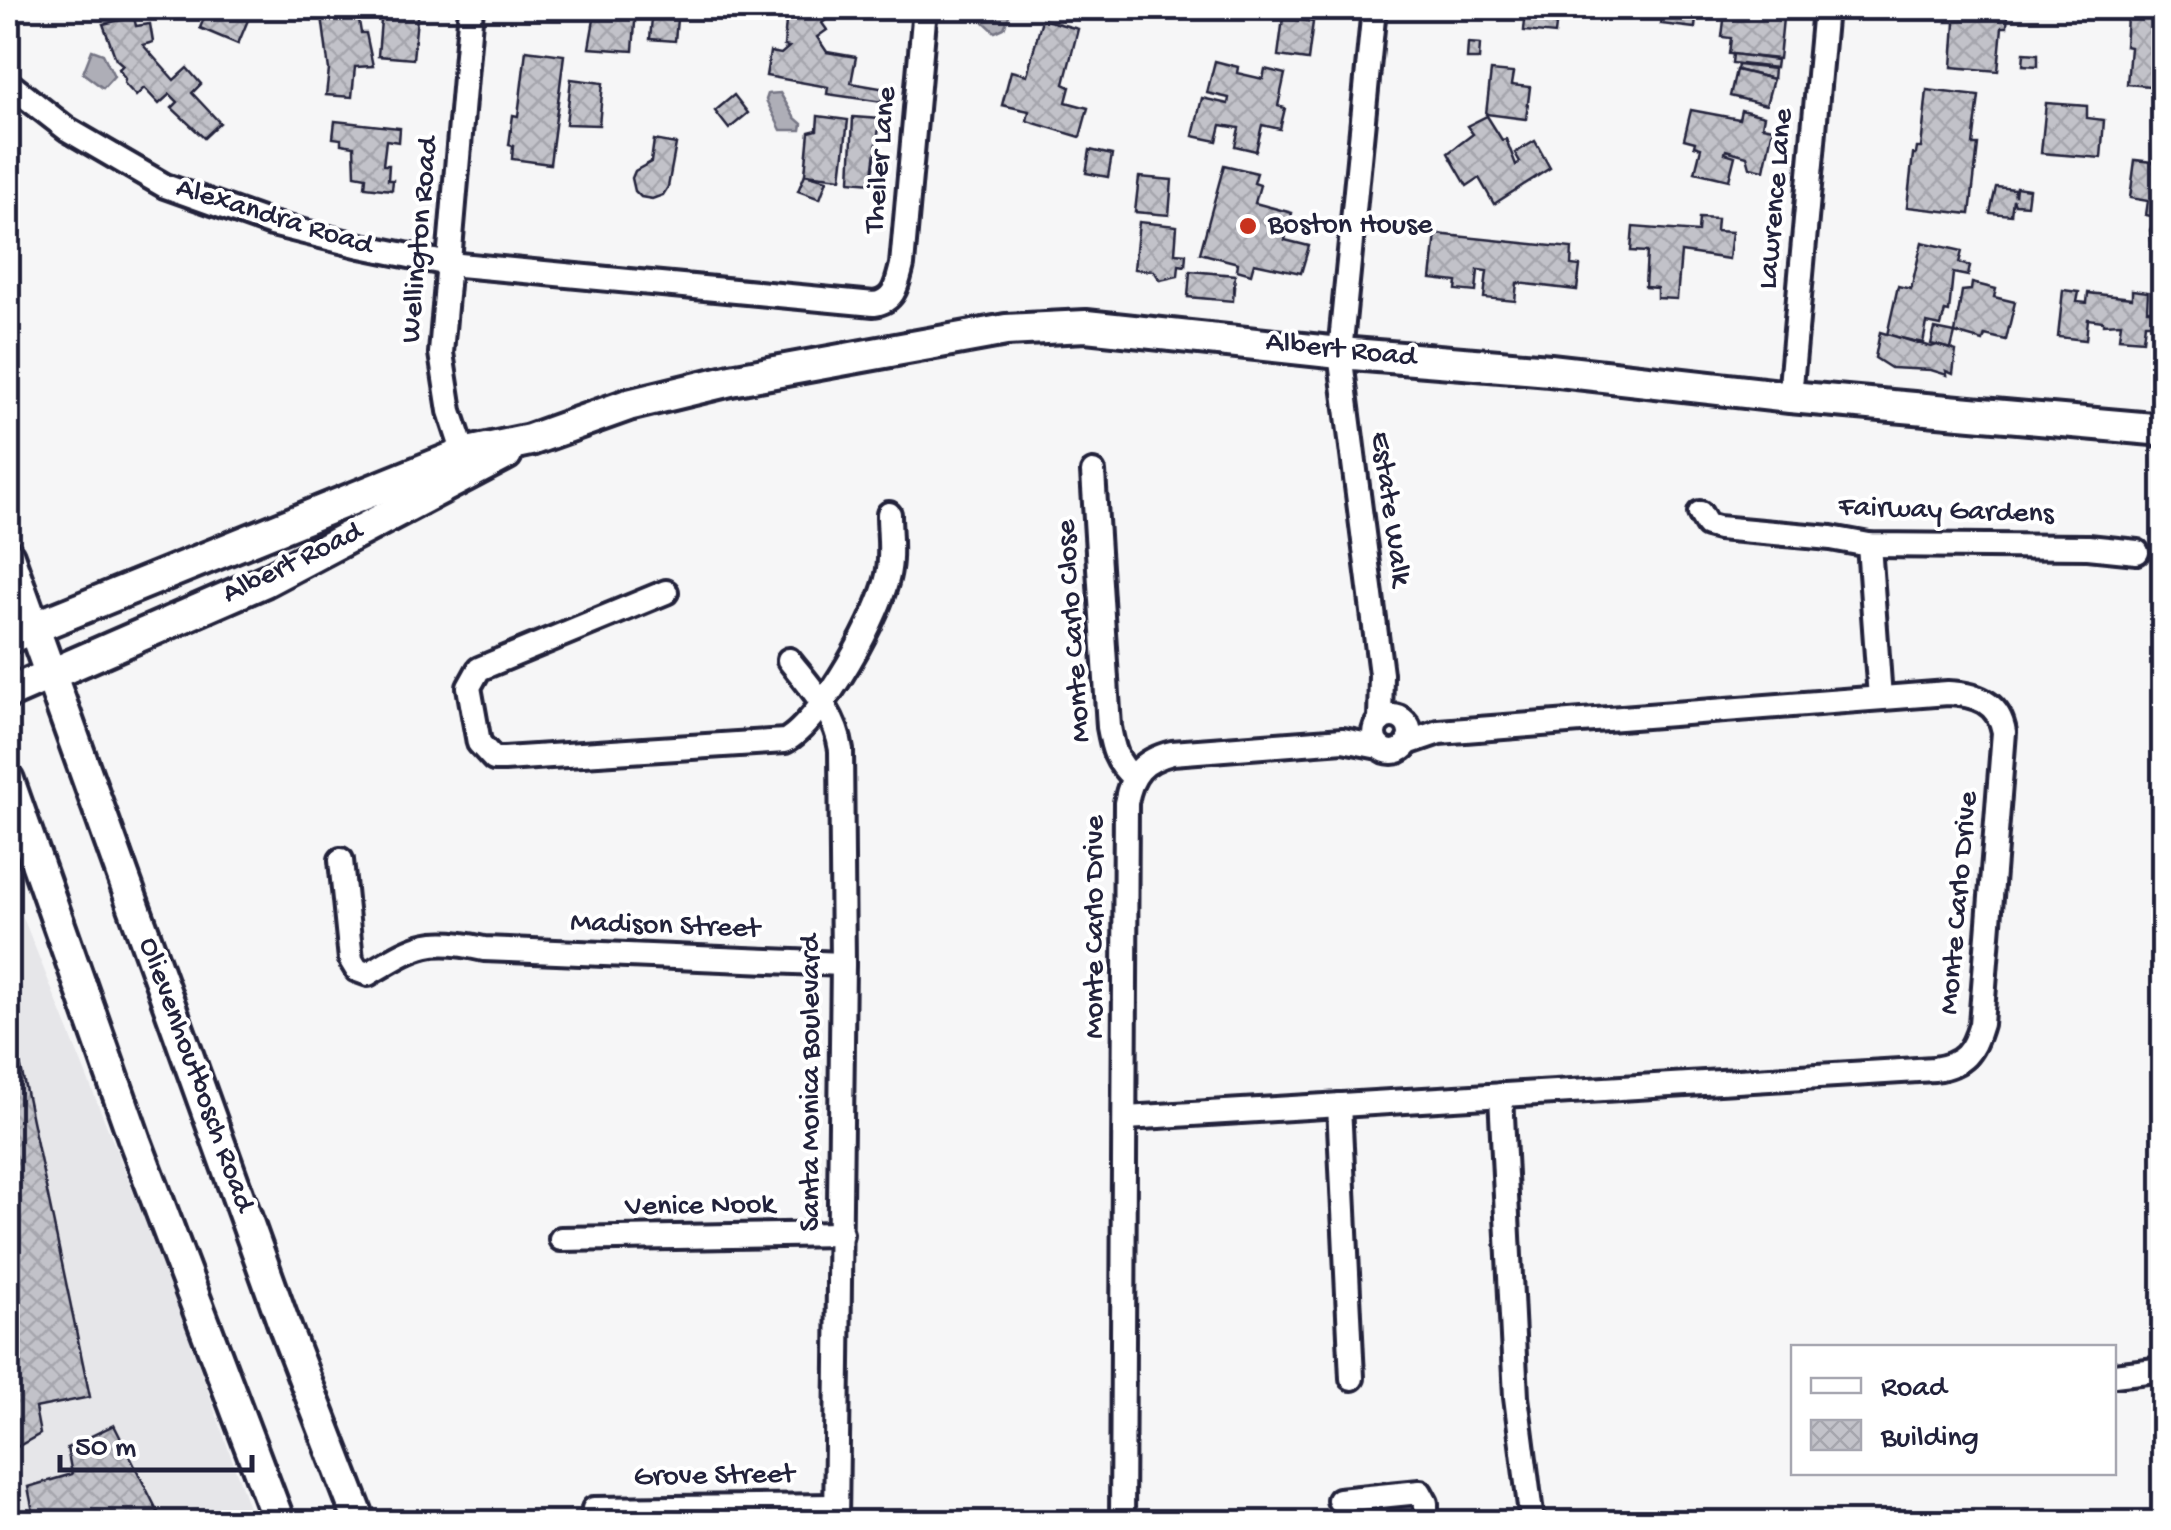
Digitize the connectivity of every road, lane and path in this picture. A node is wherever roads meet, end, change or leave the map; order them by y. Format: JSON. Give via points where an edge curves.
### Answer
{"nodes":[{"id":1,"x":471,"y":8,"type":"edge"},
{"id":2,"x":925,"y":8,"type":"edge"},
{"id":3,"x":1374,"y":8,"type":"edge"},
{"id":4,"x":1825,"y":8,"type":"edge"},
{"id":5,"x":8,"y":84,"type":"edge"},
{"id":6,"x":449,"y":264,"type":"junction"},
{"id":7,"x":1340,"y":352,"type":"junction"},
{"id":8,"x":1790,"y":396,"type":"junction"},
{"id":9,"x":2164,"y":430,"type":"edge"},
{"id":10,"x":467,"y":464,"type":"junction"},
{"id":11,"x":1094,"y":472,"type":"dead end"},
{"id":12,"x":1700,"y":513,"type":"dead end"},
{"id":13,"x":890,"y":514,"type":"dead end"},
{"id":14,"x":1868,"y":546,"type":"junction"},
{"id":15,"x":2137,"y":552,"type":"dead end"},
{"id":16,"x":8,"y":556,"type":"edge"},
{"id":17,"x":666,"y":592,"type":"dead end"},
{"id":18,"x":21,"y":632,"type":"edge"},
{"id":19,"x":789,"y":660,"type":"dead end"},
{"id":20,"x":50,"y":676,"type":"junction"},
{"id":21,"x":8,"y":693,"type":"edge"},
{"id":22,"x":1880,"y":698,"type":"junction"},
{"id":23,"x":823,"y":703,"type":"junction"},
{"id":24,"x":1391,"y":730,"type":"junction"},
{"id":25,"x":1133,"y":777,"type":"junction"},
{"id":26,"x":8,"y":780,"type":"edge"},
{"id":27,"x":8,"y":842,"type":"edge"},
{"id":28,"x":341,"y":860,"type":"dead end"},
{"id":29,"x":844,"y":964,"type":"junction"},
{"id":30,"x":104,"y":1052,"type":"junction"},
{"id":31,"x":1502,"y":1095,"type":"junction"},
{"id":32,"x":1338,"y":1106,"type":"junction"},
{"id":33,"x":1126,"y":1118,"type":"junction"},
{"id":34,"x":840,"y":1234,"type":"junction"},
{"id":35,"x":561,"y":1240,"type":"dead end"},
{"id":36,"x":2164,"y":1369,"type":"edge"},
{"id":37,"x":2116,"y":1375,"type":"edge"},
{"id":38,"x":1352,"y":1378,"type":"dead end"},
{"id":39,"x":1339,"y":1500,"type":"dead end"},
{"id":40,"x":594,"y":1509,"type":"dead end"},
{"id":41,"x":835,"y":1514,"type":"edge"},
{"id":42,"x":280,"y":1522,"type":"edge"},
{"id":43,"x":360,"y":1522,"type":"edge"},
{"id":44,"x":1122,"y":1522,"type":"edge"},
{"id":45,"x":1426,"y":1522,"type":"edge"},
{"id":46,"x":1532,"y":1522,"type":"edge"}],
"edges":[{"from":1,"to":6,"type":"street","name":"Wellington Road"},
{"from":2,"to":6,"type":"street","name":"Theiler Lane","via":[[902,265],[890,298],[874,304]]},
{"from":3,"to":7,"type":"street","name":"Estate Walk"},
{"from":4,"to":8,"type":"street","name":"Lawrence Lane"},
{"from":5,"to":6,"type":"street","name":"Alexandra Road","via":[[67,129],[165,186],[272,224]]},
{"from":6,"to":10,"type":"street","name":"Wellington Road","via":[[442,369]]},
{"from":7,"to":8,"type":"street","name":"Albert Road"},
{"from":7,"to":10,"type":"street","name":"Albert Road","via":[[1086,326],[1006,330],[732,380],[628,406]]},
{"from":7,"to":24,"type":"street","name":"Estate Walk"},
{"from":8,"to":9,"type":"street","name":"Albert Road"},
{"from":10,"to":18,"type":"street","name":"Albert Road"},
{"from":10,"to":20,"type":"street","name":"Albert Road","via":[[264,581]]},
{"from":11,"to":25,"type":"street","name":"Monte Carlo Close","via":[[1109,727],[1114,752]]},
{"from":12,"to":14,"type":"street","name":"Fairway Gardens","via":[[1718,528]]},
{"from":13,"to":23,"type":"street","via":[[890,570],[875,616]]},
{"from":14,"to":15,"type":"street","name":"Fairway Gardens"},
{"from":14,"to":22,"type":"street"},
{"from":16,"to":18,"type":"street"},
{"from":17,"to":23,"type":"street","via":[[479,668],[468,687],[479,743],[504,759],[785,741]]},
{"from":18,"to":20,"type":"street","name":"Olievenhoutbosch Road"},
{"from":19,"to":23,"type":"street","name":"Santa Monica Boulevard"},
{"from":20,"to":21,"type":"street","name":"Albert Road"},
{"from":20,"to":43,"type":"street","name":"Olievenhoutbosch Road"},
{"from":22,"to":24,"type":"street","name":"Monte Carlo Drive","via":[[1439,732]]},
{"from":22,"to":31,"type":"street","name":"Monte Carlo Drive","via":[[1962,693],[1988,702],[2002,722],[1981,1024],[1966,1059],[1934,1069]]},
{"from":23,"to":29,"type":"street","name":"Santa Monica Boulevard","via":[[841,750]]},
{"from":24,"to":25,"type":"street","name":"Monte Carlo Drive","via":[[1172,753],[1152,758]]},
{"from":25,"to":33,"type":"street","name":"Monte Carlo Drive","via":[[1126,803]]},
{"from":26,"to":30,"type":"street"},
{"from":27,"to":30,"type":"street"},
{"from":28,"to":29,"type":"street","name":"Madison Street","via":[[351,960],[368,974],[414,947],[450,941],[484,950]]},
{"from":29,"to":34,"type":"street","name":"Santa Monica Boulevard"},
{"from":30,"to":42,"type":"street"},
{"from":31,"to":32,"type":"street","name":"Monte Carlo Drive"},
{"from":31,"to":46,"type":"street","via":[[1516,1397]]},
{"from":32,"to":33,"type":"street","name":"Monte Carlo Drive"},
{"from":32,"to":38,"type":"street"},
{"from":33,"to":44,"type":"street","name":"Monte Carlo Drive"},
{"from":34,"to":35,"type":"street","name":"Venice Nook"},
{"from":34,"to":41,"type":"street","name":"Santa Monica Boulevard"},
{"from":36,"to":37,"type":"street"},
{"from":39,"to":45,"type":"street","via":[[1420,1492]]},
{"from":40,"to":41,"type":"street","name":"Grove Street"}]}
